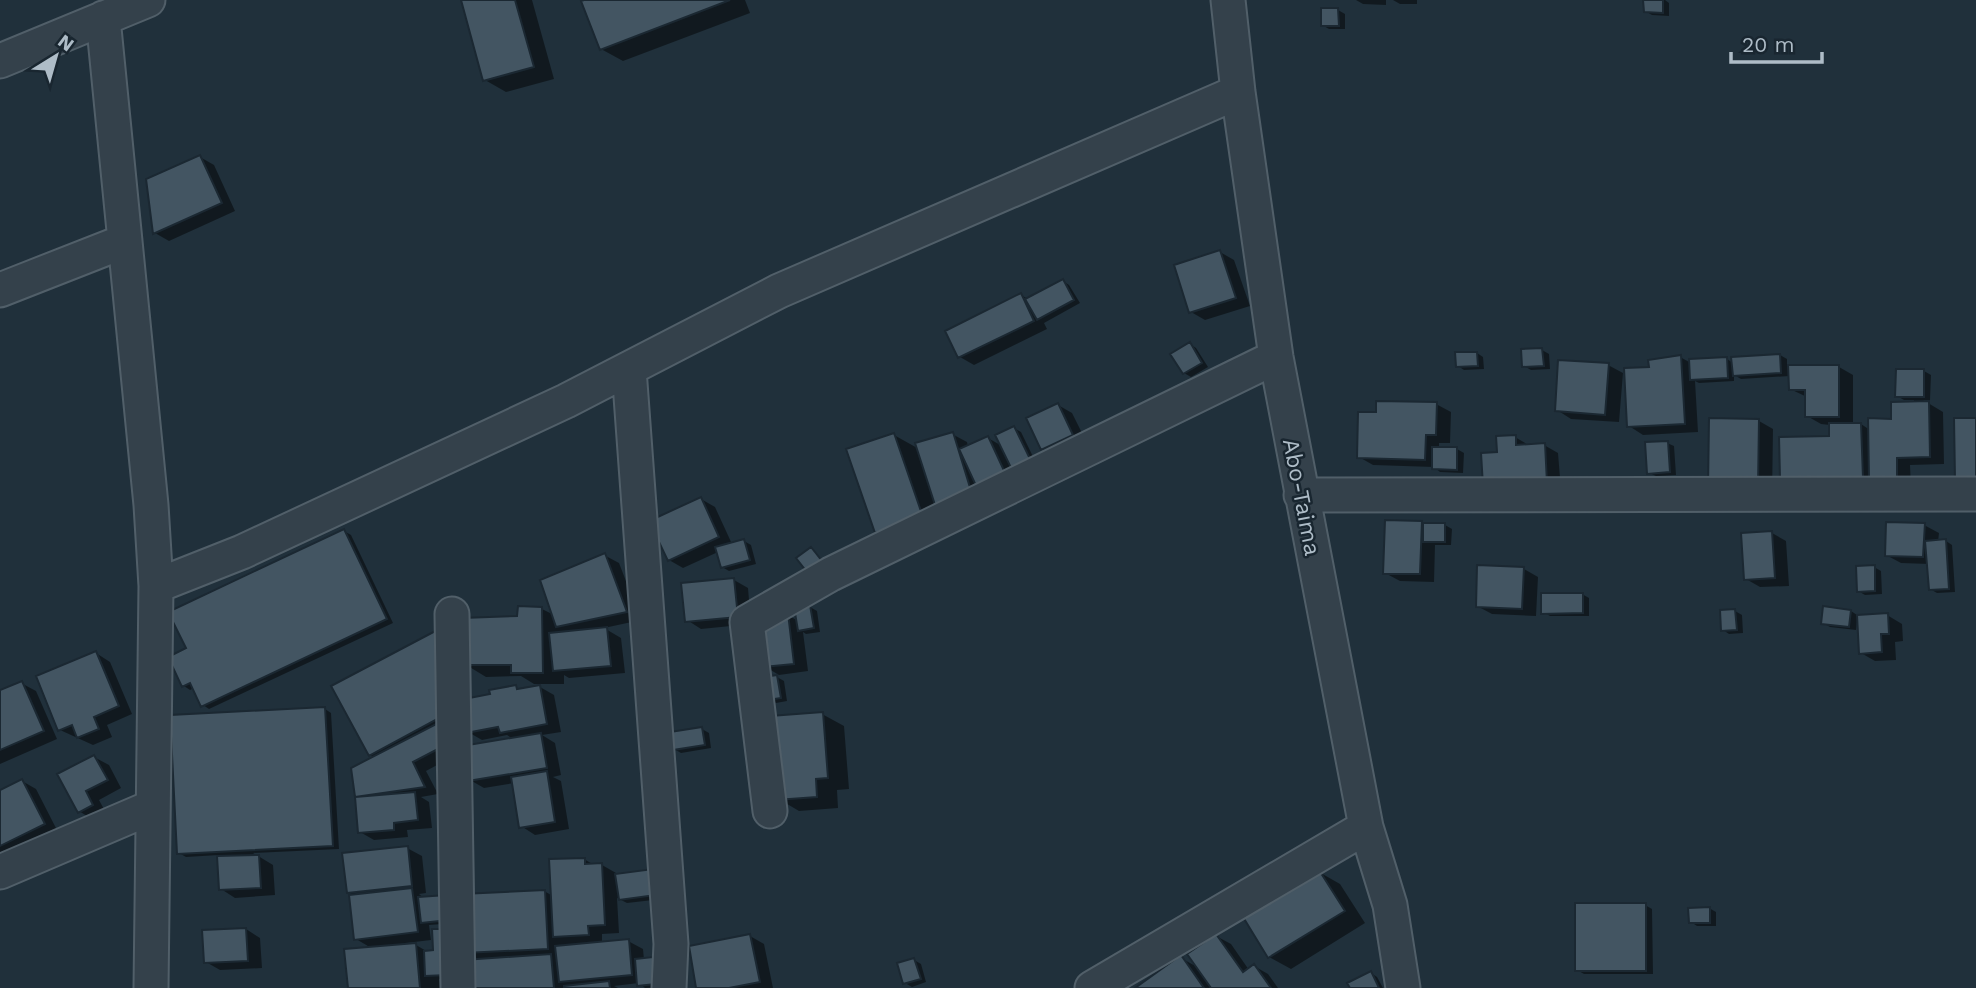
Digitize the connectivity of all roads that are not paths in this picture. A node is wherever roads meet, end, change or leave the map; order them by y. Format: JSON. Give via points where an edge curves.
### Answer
{"nodes":[{"id":1,"x":148,"y":0,"type":"edge"},
{"id":2,"x":1228,"y":0,"type":"edge"},
{"id":3,"x":103,"y":18,"type":"junction"},
{"id":4,"x":0,"y":61,"type":"edge"},
{"id":5,"x":1238,"y":92,"type":"junction"},
{"id":6,"x":125,"y":241,"type":"junction"},
{"id":7,"x":0,"y":290,"type":"edge"},
{"id":8,"x":1276,"y":357,"type":"junction"},
{"id":9,"x":629,"y":369,"type":"junction"},
{"id":10,"x":1976,"y":494,"type":"edge"},
{"id":11,"x":1301,"y":495,"type":"junction"},
{"id":12,"x":156,"y":586,"type":"junction"},
{"id":13,"x":452,"y":614,"type":"dead end"},
{"id":14,"x":152,"y":807,"type":"junction"},
{"id":15,"x":770,"y":811,"type":"dead end"},
{"id":16,"x":1366,"y":827,"type":"junction"},
{"id":17,"x":0,"y":872,"type":"edge"},
{"id":18,"x":150,"y":988,"type":"edge"},
{"id":19,"x":458,"y":988,"type":"edge"},
{"id":20,"x":669,"y":988,"type":"edge"},
{"id":21,"x":1092,"y":988,"type":"edge"},
{"id":22,"x":1404,"y":988,"type":"edge"}],
"edges":[{"from":1,"to":3,"type":"street"},
{"from":2,"to":5,"type":"street","name":"Abo-Taima"},
{"from":3,"to":4,"type":"street"},
{"from":3,"to":6,"type":"street"},
{"from":5,"to":8,"type":"street","name":"Abo-Taima"},
{"from":5,"to":9,"type":"street","via":[[779,291]]},
{"from":6,"to":7,"type":"street"},
{"from":6,"to":12,"type":"street"},
{"from":8,"to":11,"type":"street","name":"Abo-Taima"},
{"from":8,"to":15,"type":"street","via":[[831,574],[747,622]]},
{"from":9,"to":12,"type":"street","via":[[242,552]]},
{"from":9,"to":20,"type":"street","via":[[671,943]]},
{"from":10,"to":11,"type":"street"},
{"from":11,"to":16,"type":"street","name":"Abo-Taima"},
{"from":12,"to":14,"type":"street"},
{"from":13,"to":19,"type":"street"},
{"from":14,"to":17,"type":"street"},
{"from":14,"to":18,"type":"street"},
{"from":16,"to":21,"type":"street"},
{"from":16,"to":22,"type":"street","name":"Abo-Taima","via":[[1390,905]]}]}
